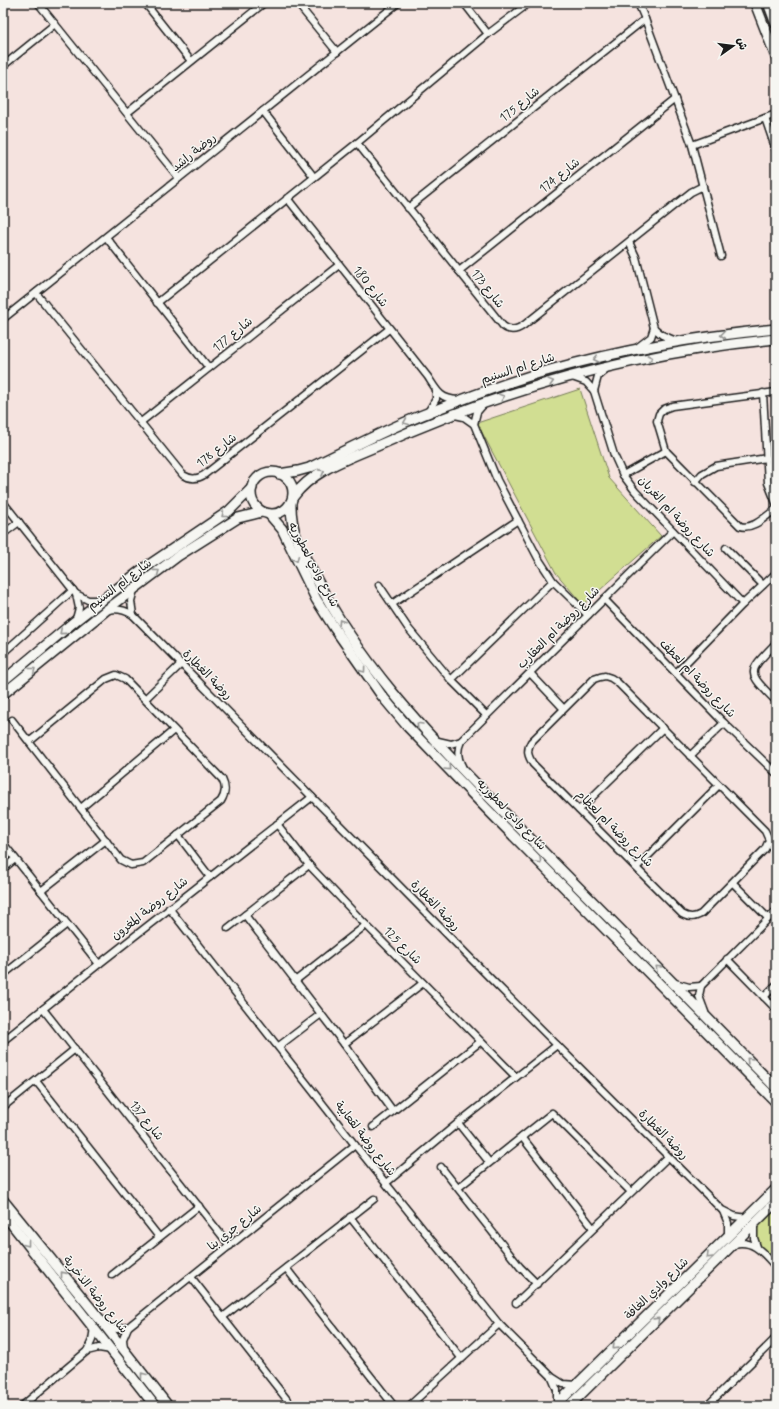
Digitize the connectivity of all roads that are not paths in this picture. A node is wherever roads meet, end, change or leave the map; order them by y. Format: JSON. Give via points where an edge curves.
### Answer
{"nodes":[{"id":1,"x":38,"y":3,"type":"edge"},
{"id":2,"x":145,"y":3,"type":"edge"},
{"id":3,"x":251,"y":3,"type":"edge"},
{"id":4,"x":264,"y":3,"type":"edge"},
{"id":5,"x":297,"y":3,"type":"edge"},
{"id":6,"x":398,"y":3,"type":"edge"},
{"id":7,"x":464,"y":3,"type":"edge"},
{"id":8,"x":529,"y":3,"type":"edge"},
{"id":9,"x":638,"y":3,"type":"edge"},
{"id":10,"x":755,"y":3,"type":"edge"},
{"id":11,"x":768,"y":3,"type":"edge"},
{"id":12,"x":256,"y":9,"type":"junction"},
{"id":13,"x":645,"y":19,"type":"junction"},
{"id":14,"x":55,"y":24,"type":"junction"},
{"id":15,"x":776,"y":24,"type":"edge"},
{"id":16,"x":488,"y":34,"type":"junction"},
{"id":17,"x":337,"y":52,"type":"junction"},
{"id":18,"x":776,"y":57,"type":"edge"},
{"id":19,"x":191,"y":61,"type":"junction"},
{"id":20,"x":3,"y":66,"type":"edge"},
{"id":21,"x":675,"y":99,"type":"junction"},
{"id":22,"x":263,"y":111,"type":"junction"},
{"id":23,"x":127,"y":113,"type":"junction"},
{"id":24,"x":776,"y":114,"type":"edge"},
{"id":25,"x":765,"y":118,"type":"junction"},
{"id":26,"x":357,"y":143,"type":"junction"},
{"id":27,"x":692,"y":145,"type":"junction"},
{"id":28,"x":776,"y":150,"type":"edge"},
{"id":29,"x":314,"y":177,"type":"junction"},
{"id":30,"x":179,"y":178,"type":"junction"},
{"id":31,"x":703,"y":186,"type":"junction"},
{"id":32,"x":287,"y":198,"type":"junction"},
{"id":33,"x":408,"y":208,"type":"junction"},
{"id":34,"x":106,"y":237,"type":"junction"},
{"id":35,"x":629,"y":242,"type":"junction"},
{"id":36,"x":721,"y":256,"type":"dead end"},
{"id":37,"x":339,"y":265,"type":"junction"},
{"id":38,"x":459,"y":271,"type":"junction"},
{"id":39,"x":36,"y":293,"type":"junction"},
{"id":40,"x":157,"y":303,"type":"junction"},
{"id":41,"x":3,"y":319,"type":"edge"},
{"id":42,"x":654,"y":328,"type":"junction"},
{"id":43,"x":389,"y":329,"type":"junction"},
{"id":44,"x":776,"y":329,"type":"edge"},
{"id":45,"x":776,"y":339,"type":"edge"},
{"id":46,"x":678,"y":341,"type":"junction"},
{"id":47,"x":632,"y":350,"type":"junction"},
{"id":48,"x":609,"y":367,"type":"junction"},
{"id":49,"x":209,"y":368,"type":"junction"},
{"id":50,"x":571,"y":377,"type":"junction"},
{"id":51,"x":436,"y":390,"type":"junction"},
{"id":52,"x":594,"y":391,"type":"junction"},
{"id":53,"x":776,"y":392,"type":"edge"},
{"id":54,"x":763,"y":393,"type":"junction"},
{"id":55,"x":461,"y":400,"type":"junction"},
{"id":56,"x":485,"y":403,"type":"junction"},
{"id":57,"x":428,"y":412,"type":"junction"},
{"id":58,"x":452,"y":415,"type":"junction"},
{"id":59,"x":141,"y":422,"type":"junction"},
{"id":60,"x":474,"y":424,"type":"junction"},
{"id":61,"x":666,"y":451,"type":"junction"},
{"id":62,"x":767,"y":458,"type":"junction"},
{"id":63,"x":279,"y":474,"type":"junction"},
{"id":64,"x":623,"y":475,"type":"junction"},
{"id":65,"x":695,"y":482,"type":"junction"},
{"id":66,"x":252,"y":488,"type":"junction"},
{"id":67,"x":292,"y":499,"type":"junction"},
{"id":68,"x":3,"y":502,"type":"edge"},
{"id":69,"x":776,"y":502,"type":"edge"},
{"id":70,"x":776,"y":509,"type":"edge"},
{"id":71,"x":265,"y":513,"type":"junction"},
{"id":72,"x":518,"y":520,"type":"junction"},
{"id":73,"x":19,"y":522,"type":"junction"},
{"id":74,"x":673,"y":531,"type":"junction"},
{"id":75,"x":3,"y":534,"type":"edge"},
{"id":76,"x":726,"y":548,"type":"dead end"},
{"id":77,"x":776,"y":573,"type":"edge"},
{"id":78,"x":553,"y":581,"type":"junction"},
{"id":79,"x":379,"y":585,"type":"dead end"},
{"id":80,"x":763,"y":585,"type":"junction"},
{"id":81,"x":135,"y":587,"type":"junction"},
{"id":82,"x":75,"y":592,"type":"junction"},
{"id":83,"x":604,"y":599,"type":"junction"},
{"id":84,"x":102,"y":600,"type":"junction"},
{"id":85,"x":392,"y":604,"type":"junction"},
{"id":86,"x":744,"y":604,"type":"junction"},
{"id":87,"x":105,"y":611,"type":"junction"},
{"id":88,"x":133,"y":615,"type":"junction"},
{"id":89,"x":588,"y":615,"type":"junction"},
{"id":90,"x":76,"y":621,"type":"junction"},
{"id":91,"x":776,"y":643,"type":"edge"},
{"id":92,"x":3,"y":652,"type":"edge"},
{"id":93,"x":181,"y":664,"type":"junction"},
{"id":94,"x":530,"y":673,"type":"junction"},
{"id":95,"x":676,"y":673,"type":"junction"},
{"id":96,"x":451,"y":680,"type":"junction"},
{"id":97,"x":3,"y":681,"type":"edge"},
{"id":98,"x":3,"y":694,"type":"edge"},
{"id":99,"x":144,"y":700,"type":"junction"},
{"id":100,"x":776,"y":701,"type":"edge"},
{"id":101,"x":563,"y":708,"type":"junction"},
{"id":102,"x":486,"y":716,"type":"junction"},
{"id":103,"x":12,"y":720,"type":"dead end"},
{"id":104,"x":724,"y":723,"type":"junction"},
{"id":105,"x":662,"y":728,"type":"junction"},
{"id":106,"x":174,"y":730,"type":"junction"},
{"id":107,"x":431,"y":738,"type":"junction"},
{"id":108,"x":461,"y":741,"type":"junction"},
{"id":109,"x":29,"y":742,"type":"junction"},
{"id":110,"x":690,"y":756,"type":"junction"},
{"id":111,"x":465,"y":773,"type":"junction"},
{"id":112,"x":776,"y":773,"type":"edge"},
{"id":113,"x":719,"y":785,"type":"junction"},
{"id":114,"x":312,"y":797,"type":"junction"},
{"id":115,"x":81,"y":808,"type":"junction"},
{"id":116,"x":579,"y":810,"type":"junction"},
{"id":117,"x":277,"y":824,"type":"junction"},
{"id":118,"x":178,"y":835,"type":"junction"},
{"id":119,"x":106,"y":840,"type":"junction"},
{"id":120,"x":3,"y":843,"type":"edge"},
{"id":121,"x":15,"y":859,"type":"junction"},
{"id":122,"x":309,"y":865,"type":"junction"},
{"id":123,"x":637,"y":867,"type":"junction"},
{"id":124,"x":3,"y":869,"type":"edge"},
{"id":125,"x":210,"y":877,"type":"junction"},
{"id":126,"x":733,"y":883,"type":"junction"},
{"id":127,"x":41,"y":891,"type":"junction"},
{"id":128,"x":170,"y":908,"type":"junction"},
{"id":129,"x":776,"y":910,"type":"edge"},
{"id":130,"x":245,"y":915,"type":"junction"},
{"id":131,"x":768,"y":918,"type":"junction"},
{"id":132,"x":67,"y":924,"type":"junction"},
{"id":133,"x":366,"y":925,"type":"junction"},
{"id":134,"x":228,"y":928,"type":"dead end"},
{"id":135,"x":727,"y":959,"type":"junction"},
{"id":136,"x":99,"y":964,"type":"junction"},
{"id":137,"x":3,"y":975,"type":"edge"},
{"id":138,"x":295,"y":981,"type":"junction"},
{"id":139,"x":671,"y":981,"type":"junction"},
{"id":140,"x":424,"y":983,"type":"junction"},
{"id":141,"x":776,"y":985,"type":"edge"},
{"id":142,"x":701,"y":986,"type":"junction"},
{"id":143,"x":764,"y":996,"type":"junction"},
{"id":144,"x":776,"y":1009,"type":"edge"},
{"id":145,"x":43,"y":1010,"type":"junction"},
{"id":146,"x":320,"y":1014,"type":"junction"},
{"id":147,"x":707,"y":1018,"type":"junction"},
{"id":148,"x":3,"y":1040,"type":"edge"},
{"id":149,"x":480,"y":1042,"type":"junction"},
{"id":150,"x":344,"y":1044,"type":"junction"},
{"id":151,"x":557,"y":1045,"type":"junction"},
{"id":152,"x":279,"y":1046,"type":"junction"},
{"id":153,"x":75,"y":1049,"type":"junction"},
{"id":154,"x":516,"y":1077,"type":"junction"},
{"id":155,"x":36,"y":1081,"type":"junction"},
{"id":156,"x":776,"y":1088,"type":"edge"},
{"id":157,"x":776,"y":1102,"type":"edge"},
{"id":158,"x":3,"y":1107,"type":"edge"},
{"id":159,"x":393,"y":1111,"type":"junction"},
{"id":160,"x":458,"y":1123,"type":"junction"},
{"id":161,"x":373,"y":1127,"type":"dead end"},
{"id":162,"x":522,"y":1137,"type":"junction"},
{"id":163,"x":355,"y":1145,"type":"junction"},
{"id":164,"x":668,"y":1157,"type":"junction"},
{"id":165,"x":489,"y":1162,"type":"junction"},
{"id":166,"x":441,"y":1167,"type":"dead end"},
{"id":167,"x":386,"y":1183,"type":"junction"},
{"id":168,"x":458,"y":1188,"type":"junction"},
{"id":169,"x":776,"y":1189,"type":"edge"},
{"id":170,"x":631,"y":1192,"type":"junction"},
{"id":171,"x":374,"y":1199,"type":"dead end"},
{"id":172,"x":3,"y":1200,"type":"edge"},
{"id":173,"x":776,"y":1202,"type":"edge"},
{"id":174,"x":199,"y":1206,"type":"junction"},
{"id":175,"x":722,"y":1210,"type":"junction"},
{"id":176,"x":3,"y":1213,"type":"edge"},
{"id":177,"x":350,"y":1217,"type":"junction"},
{"id":178,"x":750,"y":1221,"type":"junction"},
{"id":179,"x":594,"y":1228,"type":"junction"},
{"id":180,"x":159,"y":1237,"type":"junction"},
{"id":181,"x":731,"y":1241,"type":"junction"},
{"id":182,"x":230,"y":1246,"type":"junction"},
{"id":183,"x":757,"y":1247,"type":"junction"},
{"id":184,"x":776,"y":1266,"type":"edge"},
{"id":185,"x":286,"y":1268,"type":"junction"},
{"id":186,"x":112,"y":1274,"type":"dead end"},
{"id":187,"x":191,"y":1277,"type":"junction"},
{"id":188,"x":536,"y":1284,"type":"junction"},
{"id":189,"x":516,"y":1303,"type":"dead end"},
{"id":190,"x":223,"y":1317,"type":"junction"},
{"id":191,"x":499,"y":1324,"type":"junction"},
{"id":192,"x":106,"y":1327,"type":"junction"},
{"id":193,"x":128,"y":1327,"type":"junction"},
{"id":194,"x":94,"y":1328,"type":"junction"},
{"id":195,"x":776,"y":1338,"type":"edge"},
{"id":196,"x":111,"y":1350,"type":"junction"},
{"id":197,"x":87,"y":1351,"type":"junction"},
{"id":198,"x":125,"y":1352,"type":"junction"},
{"id":199,"x":462,"y":1359,"type":"junction"},
{"id":200,"x":552,"y":1377,"type":"junction"},
{"id":201,"x":577,"y":1385,"type":"junction"},
{"id":202,"x":26,"y":1405,"type":"edge"},
{"id":203,"x":556,"y":1405,"type":"edge"},
{"id":204,"x":155,"y":1406,"type":"edge"},
{"id":205,"x":168,"y":1406,"type":"edge"},
{"id":206,"x":292,"y":1406,"type":"edge"},
{"id":207,"x":394,"y":1406,"type":"edge"},
{"id":208,"x":410,"y":1406,"type":"edge"},
{"id":209,"x":569,"y":1406,"type":"edge"},
{"id":210,"x":707,"y":1406,"type":"edge"}],
"edges":[{"from":1,"to":14,"type":"street"},
{"from":2,"to":19,"type":"street"},
{"from":3,"to":12,"type":"street"},
{"from":4,"to":12,"type":"street"},
{"from":5,"to":17,"type":"street"},
{"from":6,"to":17,"type":"street","name":"روضة راشد"},
{"from":7,"to":16,"type":"street"},
{"from":8,"to":16,"type":"street"},
{"from":9,"to":13,"type":"street"},
{"from":10,"to":18,"type":"street"},
{"from":11,"to":15,"type":"street"},
{"from":12,"to":19,"type":"street"},
{"from":13,"to":21,"type":"street"},
{"from":13,"to":33,"type":"street","name":"شارع 175"},
{"from":14,"to":20,"type":"street"},
{"from":14,"to":23,"type":"street"},
{"from":16,"to":26,"type":"street"},
{"from":17,"to":22,"type":"street","name":"روضة راشد"},
{"from":19,"to":23,"type":"street"},
{"from":21,"to":27,"type":"street"},
{"from":21,"to":38,"type":"street","name":"شارع 174"},
{"from":22,"to":29,"type":"street"},
{"from":22,"to":30,"type":"street","name":"روضة راشد"},
{"from":23,"to":30,"type":"street"},
{"from":24,"to":25,"type":"street"},
{"from":25,"to":27,"type":"street"},
{"from":25,"to":28,"type":"street"},
{"from":26,"to":29,"type":"street"},
{"from":26,"to":33,"type":"street","name":"شارع 173"},
{"from":27,"to":31,"type":"street"},
{"from":29,"to":32,"type":"street"},
{"from":30,"to":34,"type":"street","name":"روضة راشد"},
{"from":31,"to":35,"type":"street","name":"شارع 173","via":[[691,192]]},
{"from":31,"to":36,"type":"street"},
{"from":32,"to":37,"type":"street","name":"شارع 180"},
{"from":32,"to":40,"type":"street"},
{"from":33,"to":38,"type":"street","name":"شارع 173"},
{"from":34,"to":39,"type":"street","name":"روضة راشد"},
{"from":34,"to":40,"type":"street"},
{"from":35,"to":38,"type":"street","name":"شارع 173","via":[[524,325],[513,330],[503,326]]},
{"from":35,"to":42,"type":"street","via":[[636,256]]},
{"from":37,"to":43,"type":"street","name":"شارع 180"},
{"from":37,"to":49,"type":"street","name":"شارع 177"},
{"from":39,"to":41,"type":"street","name":"روضة راشد"},
{"from":39,"to":59,"type":"street","name":"شارع 178"},
{"from":40,"to":49,"type":"street"},
{"from":42,"to":46,"type":"street","via":[[662,335]]},
{"from":42,"to":47,"type":"street","via":[[648,340]]},
{"from":43,"to":51,"type":"street","name":"شارع 180"},
{"from":43,"to":59,"type":"street","name":"شارع 178","via":[[199,478],[188,478],[183,475]]},
{"from":44,"to":46,"type":"street","name":"شارع ام السنيم","one_way":true},
{"from":48,"to":45,"type":"street","name":"شارع ام السنيم","one_way":true,"via":[[666,354]]},
{"from":46,"to":47,"type":"street","name":"شارع ام السنيم"},
{"from":47,"to":55,"type":"street","name":"شارع ام السنيم","one_way":true,"via":[[550,370]]},
{"from":48,"to":50,"type":"street","name":"شارع ام السنيم"},
{"from":48,"to":52,"type":"street","via":[[598,376]]},
{"from":49,"to":59,"type":"street","name":"شارع 177"},
{"from":50,"to":52,"type":"street","via":[[586,382]]},
{"from":56,"to":50,"type":"street","name":"شارع ام السنيم","one_way":true,"via":[[531,387]]},
{"from":51,"to":55,"type":"street","name":"شارع 180","via":[[449,399]]},
{"from":51,"to":57,"type":"street","via":[[436,399]]},
{"from":52,"to":64,"type":"street","name":"شارع روضة ام الغربان"},
{"from":53,"to":54,"type":"street"},
{"from":54,"to":61,"type":"street","via":[[664,409],[657,421]]},
{"from":54,"to":62,"type":"street"},
{"from":55,"to":57,"type":"street","name":"شارع ام السنيم"},
{"from":56,"to":58,"type":"street","name":"شارع ام السنيم"},
{"from":56,"to":60,"type":"street","via":[[477,412]]},
{"from":57,"to":63,"type":"street","name":"شارع ام السنيم","one_way":true,"via":[[309,468]]},
{"from":58,"to":60,"type":"street","via":[[464,417]]},
{"from":67,"to":58,"type":"street","name":"شارع ام السنيم","one_way":true,"via":[[303,485],[322,471]]},
{"from":60,"to":72,"type":"street","via":[[497,480]]},
{"from":61,"to":64,"type":"street"},
{"from":61,"to":65,"type":"street"},
{"from":62,"to":65,"type":"street","via":[[716,466],[702,474]]},
{"from":62,"to":69,"type":"street","via":[[768,483]]},
{"from":63,"to":66,"type":"street","via":[[272,473],[260,477]]},
{"from":63,"to":67,"type":"street","via":[[289,482]]},
{"from":64,"to":74,"type":"street","name":"شارع روضة ام الغربان"},
{"from":65,"to":70,"type":"street","via":[[745,528],[754,525]]},
{"from":66,"to":71,"type":"street","via":[[253,502]]},
{"from":66,"to":84,"type":"street","name":"شارع ام السنيم","one_way":true,"via":[[224,515],[140,571]]},
{"from":67,"to":71,"type":"street","via":[[282,512]]},
{"from":107,"to":67,"type":"street","name":"شارع وادي لعطوريه","one_way":true,"via":[[358,649],[324,595],[296,538],[292,525]]},
{"from":68,"to":73,"type":"street"},
{"from":81,"to":71,"type":"street","name":"شارع ام السنيم","one_way":true,"via":[[224,526],[246,515]]},
{"from":71,"to":157,"type":"street","name":"شارع وادي لعطوريه","one_way":true,"via":[[282,529],[316,599],[335,629],[402,720]]},
{"from":72,"to":78,"type":"street"},
{"from":72,"to":85,"type":"street"},
{"from":73,"to":75,"type":"street"},
{"from":73,"to":82,"type":"street"},
{"from":74,"to":83,"type":"street","name":"شارع روضة ام العقارب"},
{"from":74,"to":86,"type":"street","name":"شارع روضة ام الغربان"},
{"from":76,"to":80,"type":"street"},
{"from":77,"to":80,"type":"street"},
{"from":78,"to":89,"type":"street"},
{"from":78,"to":96,"type":"street"},
{"from":79,"to":85,"type":"street"},
{"from":80,"to":86,"type":"street"},
{"from":81,"to":87,"type":"street","name":"شارع ام السنيم"},
{"from":81,"to":88,"type":"street","via":[[131,601]]},
{"from":82,"to":84,"type":"street","via":[[88,600]]},
{"from":82,"to":90,"type":"street","via":[[79,608]]},
{"from":82,"to":92,"type":"street"},
{"from":83,"to":89,"type":"street","name":"شارع روضة ام العقارب"},
{"from":83,"to":95,"type":"street","name":"شارع روضة ام لعطف"},
{"from":84,"to":90,"type":"street","name":"شارع ام السنيم"},
{"from":85,"to":96,"type":"street","via":[[408,628]]},
{"from":86,"to":95,"type":"street"},
{"from":87,"to":88,"type":"street","name":"روضة الغطارة","via":[[119,609]]},
{"from":98,"to":87,"type":"street","name":"شارع ام السنيم","one_way":true},
{"from":88,"to":93,"type":"street","name":"روضة الغطارة"},
{"from":89,"to":94,"type":"street","name":"شارع روضة ام العقارب"},
{"from":90,"to":97,"type":"street","name":"شارع ام السنيم","one_way":true},
{"from":91,"to":100,"type":"street","via":[[757,663],[753,673],[759,684]]},
{"from":93,"to":99,"type":"street"},
{"from":93,"to":114,"type":"street","name":"روضة الغطارة"},
{"from":94,"to":101,"type":"street"},
{"from":94,"to":102,"type":"street","name":"شارع روضة ام العقارب"},
{"from":95,"to":104,"type":"street","name":"شارع روضة ام لعطف"},
{"from":96,"to":102,"type":"street"},
{"from":99,"to":106,"type":"street"},
{"from":99,"to":109,"type":"street","via":[[125,679],[116,675],[106,679]]},
{"from":101,"to":105,"type":"street","name":"شارع روضة ام لعظام","via":[[594,680],[605,676],[617,682]]},
{"from":101,"to":116,"type":"street","name":"شارع روضة ام لعظام","via":[[530,742],[527,752],[533,764]]},
{"from":102,"to":108,"type":"street","name":"شارع روضة ام العقارب"},
{"from":103,"to":109,"type":"street"},
{"from":104,"to":110,"type":"street"},
{"from":104,"to":112,"type":"street","name":"شارع روضة ام لعطف"},
{"from":105,"to":110,"type":"street","name":"شارع روضة ام لعظام"},
{"from":105,"to":116,"type":"street"},
{"from":106,"to":115,"type":"street"},
{"from":106,"to":118,"type":"street","via":[[222,779],[226,790],[221,801]]},
{"from":107,"to":108,"type":"street","via":[[446,744]]},
{"from":107,"to":111,"type":"street","name":"شارع وادي لعطوريه"},
{"from":108,"to":111,"type":"street","via":[[458,757]]},
{"from":109,"to":115,"type":"street"},
{"from":110,"to":113,"type":"street","name":"شارع روضة ام لعظام"},
{"from":139,"to":111,"type":"street","name":"شارع وادي لعطوريه","one_way":true},
{"from":113,"to":123,"type":"street"},
{"from":113,"to":126,"type":"street","name":"شارع روضة ام لعظام","via":[[765,831],[769,840],[765,849]]},
{"from":114,"to":117,"type":"street","name":"شارع روضة المغرون"},
{"from":114,"to":151,"type":"street","name":"روضة الغطارة"},
{"from":115,"to":119,"type":"street"},
{"from":116,"to":123,"type":"street","name":"شارع روضة ام لعظام"},
{"from":117,"to":122,"type":"street","name":"شارع 125"},
{"from":117,"to":125,"type":"street","name":"شارع روضة المغرون"},
{"from":118,"to":119,"type":"street","via":[[143,862],[131,865],[121,860]]},
{"from":118,"to":125,"type":"street"},
{"from":119,"to":127,"type":"street"},
{"from":120,"to":121,"type":"street"},
{"from":121,"to":124,"type":"street"},
{"from":121,"to":127,"type":"street"},
{"from":122,"to":130,"type":"street"},
{"from":122,"to":133,"type":"street","name":"شارع 125"},
{"from":123,"to":126,"type":"street","name":"شارع روضة ام لعظام","via":[[687,917],[702,914]]},
{"from":125,"to":128,"type":"street","name":"شارع روضة المغرون"},
{"from":126,"to":131,"type":"street"},
{"from":127,"to":132,"type":"street"},
{"from":128,"to":136,"type":"street","name":"شارع روضة المغرون"},
{"from":128,"to":152,"type":"street","name":"شارع روضة لقعابية"},
{"from":129,"to":131,"type":"street"},
{"from":130,"to":134,"type":"street"},
{"from":130,"to":138,"type":"street"},
{"from":131,"to":135,"type":"street"},
{"from":132,"to":136,"type":"street"},
{"from":132,"to":137,"type":"street"},
{"from":133,"to":138,"type":"street"},
{"from":133,"to":140,"type":"street","name":"شارع 125"},
{"from":135,"to":142,"type":"street"},
{"from":135,"to":143,"type":"street"},
{"from":136,"to":145,"type":"street","name":"شارع روضة المغرون"},
{"from":138,"to":146,"type":"street"},
{"from":139,"to":142,"type":"street","via":[[684,986]]},
{"from":139,"to":147,"type":"street","name":"شارع وادي لعطوريه"},
{"from":140,"to":149,"type":"street","name":"شارع 125"},
{"from":140,"to":150,"type":"street"},
{"from":141,"to":143,"type":"street"},
{"from":142,"to":147,"type":"street","via":[[700,1002]]},
{"from":143,"to":144,"type":"street"},
{"from":145,"to":148,"type":"street","name":"شارع روضة المغرون"},
{"from":145,"to":153,"type":"street","name":"شارع 137"},
{"from":146,"to":150,"type":"street"},
{"from":146,"to":152,"type":"street"},
{"from":156,"to":147,"type":"street","name":"شارع وادي لعطوريه","one_way":true},
{"from":149,"to":154,"type":"street","name":"شارع 125"},
{"from":149,"to":159,"type":"street"},
{"from":150,"to":159,"type":"street"},
{"from":151,"to":154,"type":"street"},
{"from":151,"to":164,"type":"street","name":"روضة الغطارة"},
{"from":152,"to":163,"type":"street","name":"شارع روضة لقعابية"},
{"from":153,"to":155,"type":"street"},
{"from":153,"to":174,"type":"street","name":"شارع 137"},
{"from":154,"to":160,"type":"street"},
{"from":155,"to":158,"type":"street"},
{"from":155,"to":180,"type":"street"},
{"from":159,"to":161,"type":"street"},
{"from":160,"to":165,"type":"street"},
{"from":160,"to":167,"type":"street"},
{"from":162,"to":165,"type":"street"},
{"from":162,"to":170,"type":"street","via":[[552,1113]]},
{"from":162,"to":179,"type":"street"},
{"from":163,"to":167,"type":"street","name":"شارع روضة لقعابية"},
{"from":163,"to":182,"type":"street","name":"شارع جري بنا"},
{"from":164,"to":170,"type":"street"},
{"from":164,"to":175,"type":"street","name":"روضة الغطارة"},
{"from":165,"to":168,"type":"street"},
{"from":166,"to":168,"type":"street"},
{"from":167,"to":191,"type":"street","name":"شارع روضة لقعابية"},
{"from":168,"to":188,"type":"street"},
{"from":169,"to":178,"type":"street","name":"شارع وادي الغافة"},
{"from":170,"to":179,"type":"street"},
{"from":171,"to":177,"type":"street"},
{"from":192,"to":172,"type":"street","name":"شارع روضة الذخرية","one_way":true},
{"from":173,"to":178,"type":"street","name":"شارع وادي الغافة"},
{"from":174,"to":180,"type":"street"},
{"from":174,"to":182,"type":"street","name":"شارع 137"},
{"from":175,"to":178,"type":"street","name":"روضة الغطارة"},
{"from":175,"to":181,"type":"street","name":"روضة الغطارة","via":[[728,1223]]},
{"from":176,"to":194,"type":"street","name":"شارع روضة الذخرية","one_way":true},
{"from":177,"to":185,"type":"street"},
{"from":177,"to":199,"type":"street"},
{"from":178,"to":181,"type":"street","name":"شارع وادي الغافة"},
{"from":178,"to":183,"type":"street"},
{"from":179,"to":188,"type":"street"},
{"from":180,"to":186,"type":"street"},
{"from":181,"to":183,"type":"street"},
{"from":181,"to":201,"type":"street","name":"شارع وادي الغافة","one_way":true},
{"from":209,"to":181,"type":"street","name":"شارع وادي الغافة","one_way":true},
{"from":182,"to":187,"type":"street","name":"شارع جري بنا"},
{"from":183,"to":184,"type":"street"},
{"from":185,"to":190,"type":"street"},
{"from":185,"to":207,"type":"street"},
{"from":187,"to":190,"type":"street"},
{"from":187,"to":193,"type":"street","name":"شارع جري بنا"},
{"from":188,"to":189,"type":"street"},
{"from":190,"to":206,"type":"street"},
{"from":191,"to":199,"type":"street"},
{"from":191,"to":200,"type":"street","name":"شارع روضة لقعابية"},
{"from":192,"to":193,"type":"street"},
{"from":192,"to":198,"type":"street","name":"شارع روضة الذخرية"},
{"from":193,"to":198,"type":"street","via":[[123,1339]]},
{"from":194,"to":196,"type":"street","name":"شارع روضة الذخرية"},
{"from":194,"to":197,"type":"street"},
{"from":195,"to":210,"type":"street"},
{"from":196,"to":197,"type":"street","via":[[99,1348]]},
{"from":196,"to":204,"type":"street","name":"شارع روضة الذخرية"},
{"from":197,"to":202,"type":"street"},
{"from":205,"to":198,"type":"street","name":"شارع روضة الذخرية","one_way":true},
{"from":199,"to":208,"type":"street"},
{"from":200,"to":201,"type":"street","name":"شارع روضة لقعابية","via":[[563,1384]]},
{"from":200,"to":203,"type":"street","via":[[557,1390]]},
{"from":201,"to":203,"type":"street","name":"شارع وادي الغافة"}]}
